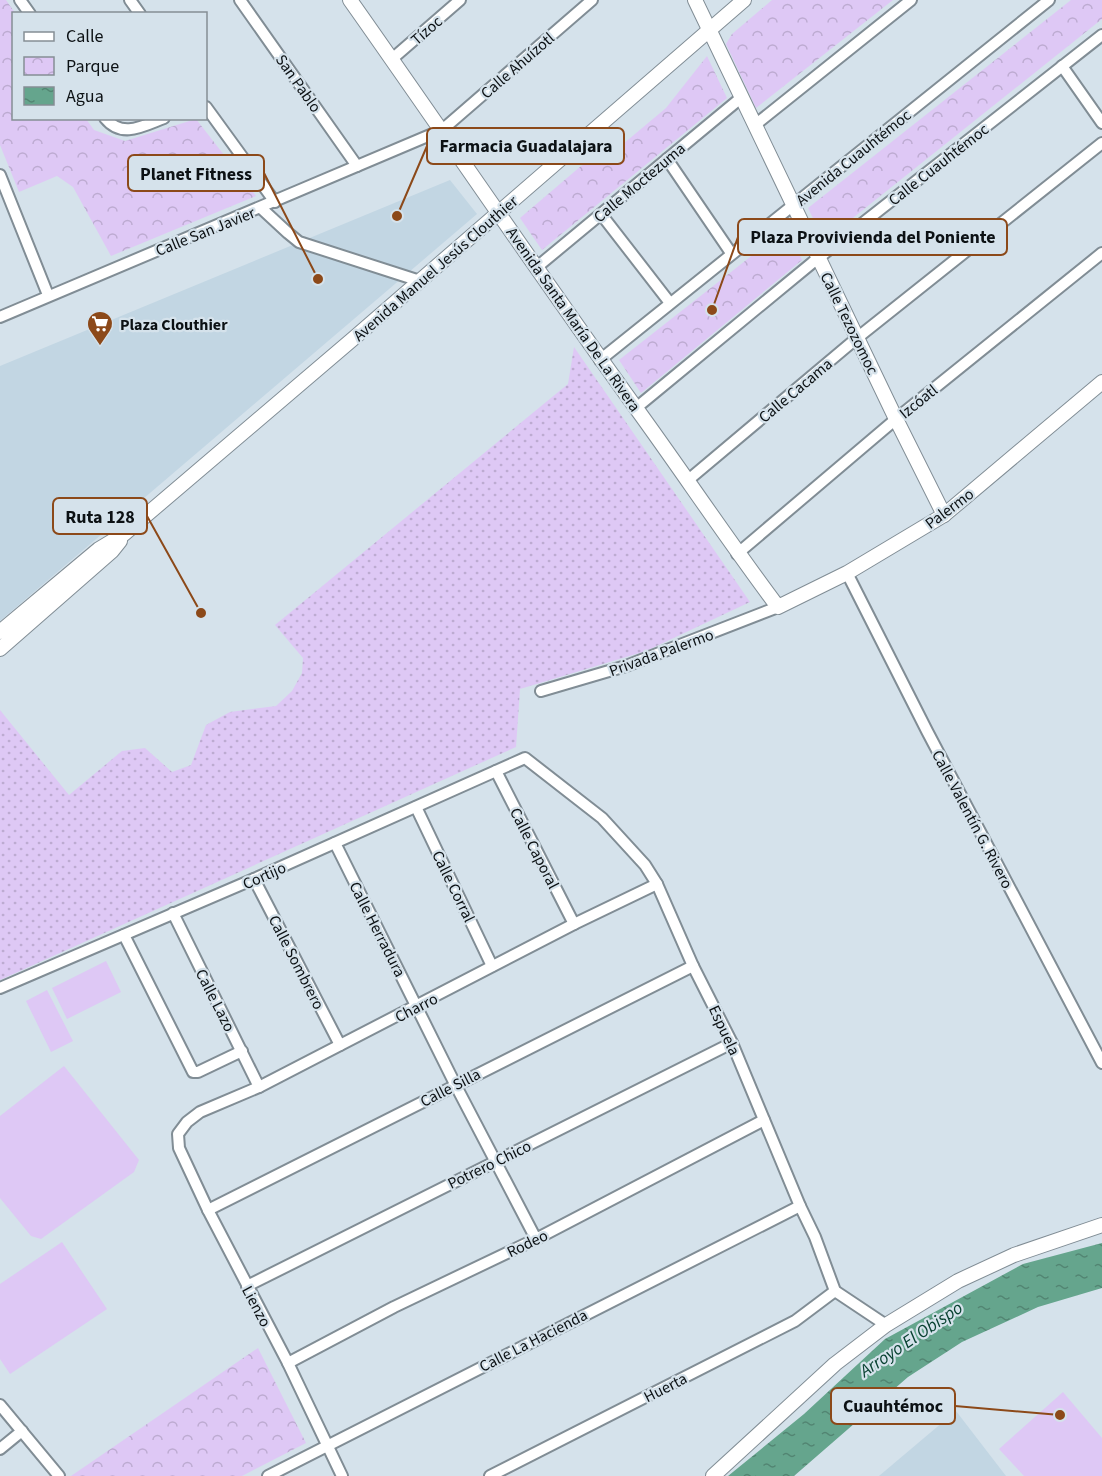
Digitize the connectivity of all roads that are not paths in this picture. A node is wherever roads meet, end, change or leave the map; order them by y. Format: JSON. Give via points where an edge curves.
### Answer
{"nodes":[{"id":1,"x":240,"y":0,"type":"edge"},
{"id":2,"x":350,"y":0,"type":"edge"},
{"id":3,"x":460,"y":0,"type":"edge"},
{"id":4,"x":592,"y":0,"type":"edge"},
{"id":5,"x":695,"y":0,"type":"edge"},
{"id":6,"x":744,"y":0,"type":"edge"},
{"id":7,"x":911,"y":0,"type":"edge"},
{"id":8,"x":1049,"y":0,"type":"edge"},
{"id":9,"x":710,"y":30,"type":"junction"},
{"id":10,"x":1102,"y":35,"type":"edge"},
{"id":11,"x":392,"y":59,"type":"junction"},
{"id":12,"x":1062,"y":66,"type":"junction"},
{"id":13,"x":742,"y":97,"type":"junction"},
{"id":14,"x":207,"y":108,"type":"edge"},
{"id":15,"x":107,"y":120,"type":"edge"},
{"id":16,"x":158,"y":120,"type":"edge"},
{"id":17,"x":1102,"y":123,"type":"edge"},
{"id":18,"x":755,"y":125,"type":"junction"},
{"id":19,"x":442,"y":130,"type":"junction"},
{"id":20,"x":1102,"y":143,"type":"edge"},
{"id":21,"x":667,"y":159,"type":"junction"},
{"id":22,"x":357,"y":166,"type":"junction"},
{"id":23,"x":0,"y":176,"type":"edge"},
{"id":24,"x":274,"y":202,"type":"junction"},
{"id":25,"x":793,"y":205,"type":"junction"},
{"id":26,"x":261,"y":208,"type":"junction"},
{"id":27,"x":499,"y":212,"type":"junction"},
{"id":28,"x":601,"y":214,"type":"junction"},
{"id":29,"x":731,"y":253,"type":"junction"},
{"id":30,"x":1102,"y":253,"type":"edge"},
{"id":31,"x":819,"y":258,"type":"junction"},
{"id":32,"x":537,"y":267,"type":"junction"},
{"id":33,"x":420,"y":280,"type":"junction"},
{"id":34,"x":48,"y":295,"type":"junction"},
{"id":35,"x":670,"y":303,"type":"junction"},
{"id":36,"x":0,"y":317,"type":"edge"},
{"id":37,"x":857,"y":338,"type":"junction"},
{"id":38,"x":600,"y":360,"type":"junction"},
{"id":39,"x":1102,"y":382,"type":"edge"},
{"id":40,"x":636,"y":408,"type":"junction"},
{"id":41,"x":896,"y":419,"type":"junction"},
{"id":42,"x":687,"y":481,"type":"junction"},
{"id":43,"x":944,"y":515,"type":"junction"},
{"id":44,"x":124,"y":534,"type":"junction"},
{"id":45,"x":737,"y":554,"type":"junction"},
{"id":46,"x":847,"y":573,"type":"junction"},
{"id":47,"x":778,"y":607,"type":"junction"},
{"id":48,"x":0,"y":632,"type":"edge"},
{"id":49,"x":0,"y":649,"type":"edge"},
{"id":50,"x":541,"y":691,"type":"dead end"},
{"id":51,"x":525,"y":758,"type":"joint"},
{"id":52,"x":495,"y":771,"type":"junction"},
{"id":53,"x":416,"y":807,"type":"junction"},
{"id":54,"x":335,"y":843,"type":"junction"},
{"id":55,"x":254,"y":879,"type":"junction"},
{"id":56,"x":657,"y":884,"type":"junction"},
{"id":57,"x":173,"y":913,"type":"junction"},
{"id":58,"x":574,"y":924,"type":"junction"},
{"id":59,"x":124,"y":935,"type":"junction"},
{"id":60,"x":492,"y":966,"type":"junction"},
{"id":61,"x":693,"y":966,"type":"junction"},
{"id":62,"x":0,"y":988,"type":"edge"},
{"id":63,"x":418,"y":1006,"type":"junction"},
{"id":64,"x":732,"y":1043,"type":"junction"},
{"id":65,"x":340,"y":1045,"type":"junction"},
{"id":66,"x":242,"y":1051,"type":"junction"},
{"id":67,"x":1102,"y":1063,"type":"edge"},
{"id":68,"x":455,"y":1084,"type":"junction"},
{"id":69,"x":259,"y":1087,"type":"junction"},
{"id":70,"x":764,"y":1120,"type":"junction"},
{"id":71,"x":178,"y":1134,"type":"joint"},
{"id":72,"x":495,"y":1161,"type":"junction"},
{"id":73,"x":800,"y":1206,"type":"junction"},
{"id":74,"x":208,"y":1210,"type":"junction"},
{"id":75,"x":1102,"y":1225,"type":"edge"},
{"id":76,"x":536,"y":1239,"type":"junction"},
{"id":77,"x":247,"y":1286,"type":"junction"},
{"id":78,"x":835,"y":1291,"type":"junction"},
{"id":79,"x":886,"y":1325,"type":"junction"},
{"id":80,"x":288,"y":1363,"type":"junction"},
{"id":81,"x":0,"y":1405,"type":"edge"},
{"id":82,"x":22,"y":1431,"type":"junction"},
{"id":83,"x":326,"y":1446,"type":"junction"},
{"id":84,"x":0,"y":1449,"type":"edge"},
{"id":85,"x":58,"y":1476,"type":"edge"},
{"id":86,"x":268,"y":1476,"type":"edge"},
{"id":87,"x":342,"y":1476,"type":"edge"},
{"id":88,"x":490,"y":1476,"type":"edge"},
{"id":89,"x":713,"y":1476,"type":"edge"}],
"edges":[{"from":1,"to":22,"type":"street","name":"San Pablo"},
{"from":2,"to":11,"type":"street","name":"Avenida Santa María De La Rivera"},
{"from":3,"to":11,"type":"street","name":"Tízoc"},
{"from":4,"to":19,"type":"street","name":"Calle Ahuízotl"},
{"from":5,"to":9,"type":"street","name":"Calle Tezozomoc"},
{"from":6,"to":9,"type":"street","name":"Avenida Manuel Jesús Clouthier"},
{"from":7,"to":18,"type":"street"},
{"from":8,"to":25,"type":"street","name":"Avenida Cuauhtémoc"},
{"from":9,"to":13,"type":"street","name":"Calle Tezozomoc"},
{"from":9,"to":27,"type":"street","name":"Avenida Manuel Jesús Clouthier"},
{"from":10,"to":12,"type":"street","name":"Calle Cuauhtémoc"},
{"from":11,"to":19,"type":"street","name":"Avenida Santa María De La Rivera"},
{"from":12,"to":17,"type":"street"},
{"from":12,"to":31,"type":"street","name":"Calle Cuauhtémoc"},
{"from":13,"to":18,"type":"street","name":"Calle Tezozomoc"},
{"from":13,"to":21,"type":"street","name":"Calle Moctezuma"},
{"from":14,"to":24,"type":"street"},
{"from":15,"to":16,"type":"street","via":[[121,130]]},
{"from":18,"to":25,"type":"street","name":"Calle Tezozomoc"},
{"from":19,"to":22,"type":"street","name":"Calle San Javier"},
{"from":19,"to":27,"type":"street","name":"Avenida Santa María De La Rivera"},
{"from":20,"to":37,"type":"street","name":"Calle Cacama"},
{"from":21,"to":28,"type":"street","name":"Calle Moctezuma"},
{"from":21,"to":29,"type":"street"},
{"from":22,"to":24,"type":"street","name":"Calle San Javier"},
{"from":23,"to":34,"type":"street"},
{"from":24,"to":26,"type":"street","name":"Calle San Javier"},
{"from":25,"to":29,"type":"street","name":"Avenida Cuauhtémoc"},
{"from":25,"to":31,"type":"street","name":"Calle Tezozomoc"},
{"from":26,"to":33,"type":"street","via":[[299,242]]},
{"from":26,"to":34,"type":"street","name":"Calle San Javier"},
{"from":27,"to":32,"type":"street","name":"Avenida Santa María De La Rivera"},
{"from":27,"to":33,"type":"street","name":"Avenida Manuel Jesús Clouthier"},
{"from":28,"to":32,"type":"street","name":"Calle Moctezuma"},
{"from":28,"to":35,"type":"street"},
{"from":29,"to":35,"type":"street","name":"Avenida Cuauhtémoc"},
{"from":30,"to":41,"type":"street","name":"Izcóatl"},
{"from":31,"to":37,"type":"street","name":"Calle Tezozomoc"},
{"from":31,"to":40,"type":"street","name":"Calle Cuauhtémoc"},
{"from":32,"to":38,"type":"street","name":"Avenida Santa María De La Rivera"},
{"from":33,"to":44,"type":"street","name":"Avenida Manuel Jesús Clouthier"},
{"from":34,"to":36,"type":"street","name":"Calle San Javier"},
{"from":35,"to":38,"type":"street","name":"Avenida Cuauhtémoc"},
{"from":37,"to":41,"type":"street","name":"Calle Tezozomoc"},
{"from":37,"to":42,"type":"street","name":"Calle Cacama"},
{"from":38,"to":40,"type":"street","name":"Avenida Santa María De La Rivera"},
{"from":39,"to":43,"type":"street","name":"Palermo"},
{"from":40,"to":42,"type":"street","name":"Avenida Santa María De La Rivera"},
{"from":41,"to":43,"type":"street","name":"Calle Tezozomoc"},
{"from":41,"to":45,"type":"street","name":"Izcóatl"},
{"from":42,"to":45,"type":"street","name":"Avenida Santa María De La Rivera"},
{"from":43,"to":46,"type":"street","name":"Palermo"},
{"from":44,"to":48,"type":"street","name":"Avenida Manuel Jesús Clouthier","via":[[99,549]]},
{"from":44,"to":49,"type":"street","name":"Avenida Manuel Jesús Clouthier","via":[[112,551]]},
{"from":45,"to":47,"type":"street","name":"Avenida Santa María De La Rivera"},
{"from":46,"to":47,"type":"street","name":"Palermo"},
{"from":46,"to":67,"type":"street","name":"Calle Valentín G. Rivero"},
{"from":47,"to":50,"type":"street","name":"Privada Palermo","via":[[626,666]]},
{"from":51,"to":52,"type":"street","name":"Cortijo"},
{"from":51,"to":56,"type":"street","name":"Espuela","via":[[602,818]]},
{"from":52,"to":53,"type":"street","name":"Cortijo"},
{"from":52,"to":58,"type":"street","name":"Calle Caporal"},
{"from":53,"to":54,"type":"street","name":"Cortijo"},
{"from":53,"to":60,"type":"street","name":"Calle Corral"},
{"from":54,"to":55,"type":"street","name":"Cortijo"},
{"from":54,"to":63,"type":"street","name":"Calle Herradura"},
{"from":55,"to":57,"type":"street","name":"Cortijo"},
{"from":55,"to":65,"type":"street","name":"Calle Sombrero"},
{"from":56,"to":58,"type":"street","name":"Charro"},
{"from":56,"to":61,"type":"street","name":"Espuela"},
{"from":57,"to":59,"type":"street","name":"Cortijo"},
{"from":57,"to":66,"type":"street","name":"Calle Lazo"},
{"from":58,"to":60,"type":"street","name":"Charro"},
{"from":59,"to":62,"type":"street","name":"Cortijo"},
{"from":59,"to":66,"type":"street","via":[[193,1072]]},
{"from":60,"to":63,"type":"street","name":"Charro"},
{"from":61,"to":64,"type":"street","name":"Espuela"},
{"from":61,"to":68,"type":"street","name":"Calle Silla"},
{"from":63,"to":65,"type":"street","name":"Charro"},
{"from":63,"to":68,"type":"street","name":"Calle Herradura"},
{"from":64,"to":70,"type":"street","name":"Espuela"},
{"from":64,"to":72,"type":"street","name":"Potrero Chico"},
{"from":65,"to":69,"type":"street","name":"Charro"},
{"from":66,"to":69,"type":"street","name":"Calle Lazo"},
{"from":68,"to":72,"type":"street","name":"Calle Herradura"},
{"from":68,"to":74,"type":"street","name":"Calle Silla"},
{"from":69,"to":71,"type":"street","name":"Charro","via":[[200,1112]]},
{"from":70,"to":73,"type":"street","name":"Espuela"},
{"from":70,"to":76,"type":"street","name":"Rodeo"},
{"from":71,"to":74,"type":"street","name":"Lienzo","via":[[179,1148]]},
{"from":72,"to":76,"type":"street","name":"Calle Herradura"},
{"from":72,"to":77,"type":"street","name":"Potrero Chico"},
{"from":73,"to":78,"type":"street","name":"Espuela"},
{"from":73,"to":83,"type":"street","name":"Calle La Hacienda"},
{"from":74,"to":77,"type":"street","name":"Lienzo"},
{"from":75,"to":79,"type":"street","via":[[1014,1255],[958,1281]]},
{"from":76,"to":80,"type":"street","name":"Rodeo"},
{"from":77,"to":80,"type":"street","name":"Lienzo"},
{"from":78,"to":79,"type":"street"},
{"from":78,"to":88,"type":"street","name":"Huerta","via":[[795,1321]]},
{"from":79,"to":89,"type":"street","via":[[835,1364]]},
{"from":80,"to":83,"type":"street","name":"Lienzo"},
{"from":81,"to":82,"type":"street"},
{"from":82,"to":84,"type":"street"},
{"from":82,"to":85,"type":"street"},
{"from":83,"to":86,"type":"street","name":"Calle La Hacienda"},
{"from":83,"to":87,"type":"street","name":"Lienzo"}]}
